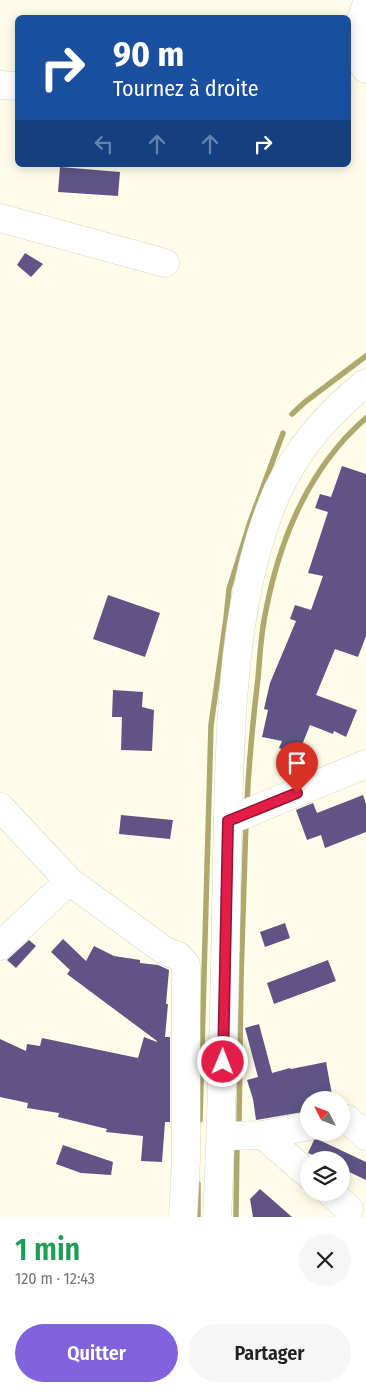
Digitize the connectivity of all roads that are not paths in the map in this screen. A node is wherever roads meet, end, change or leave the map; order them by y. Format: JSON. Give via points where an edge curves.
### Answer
{"nodes":[{"id":1,"x":366,"y":6,"type":"edge"},
{"id":2,"x":366,"y":69,"type":"edge"},
{"id":3,"x":0,"y":85,"type":"edge"},
{"id":4,"x":15,"y":86,"type":"edge"},
{"id":5,"x":0,"y":218,"type":"edge"},
{"id":6,"x":165,"y":263,"type":"dead end"},
{"id":7,"x":366,"y":383,"type":"edge"},
{"id":8,"x":366,"y":764,"type":"edge"},
{"id":9,"x":0,"y":807,"type":"edge"},
{"id":10,"x":228,"y":821,"type":"junction"},
{"id":11,"x":68,"y":881,"type":"junction"},
{"id":12,"x":0,"y":946,"type":"edge"},
{"id":13,"x":300,"y":1128,"type":"edge"},
{"id":14,"x":263,"y":1135,"type":"junction"},
{"id":15,"x":221,"y":1136,"type":"junction"},
{"id":16,"x":300,"y":1166,"type":"edge"},
{"id":17,"x":183,"y":1217,"type":"edge"},
{"id":18,"x":217,"y":1217,"type":"edge"}],
"edges":[{"from":1,"to":2,"type":"street","via":[[361,19],[358,56]]},
{"from":3,"to":4,"type":"street"},
{"from":5,"to":6,"type":"street"},
{"from":7,"to":10,"type":"street","via":[[320,425],[297,455],[278,491],[265,526],[248,587],[241,631],[232,722]]},
{"from":8,"to":10,"type":"street"},
{"from":9,"to":11,"type":"street"},
{"from":10,"to":15,"type":"street"},
{"from":11,"to":12,"type":"street"},
{"from":11,"to":17,"type":"street","via":[[165,951],[178,956],[186,965]]},
{"from":13,"to":14,"type":"street"},
{"from":14,"to":15,"type":"street"},
{"from":14,"to":16,"type":"street"},
{"from":15,"to":18,"type":"street"}]}
